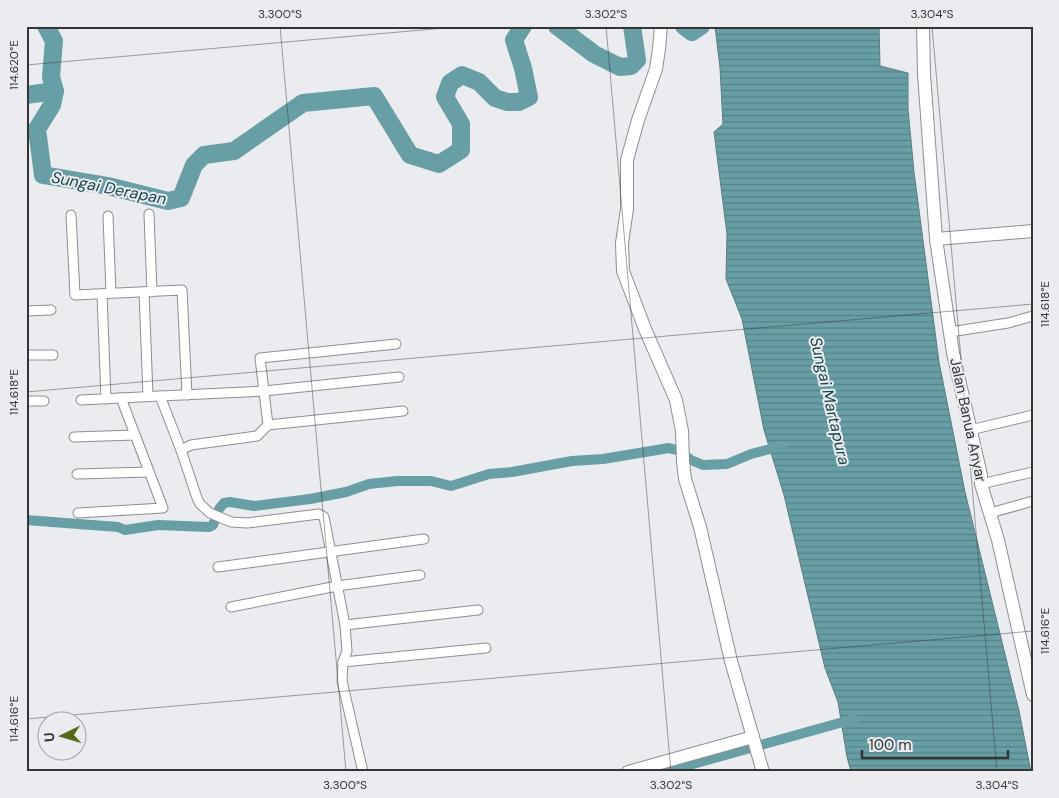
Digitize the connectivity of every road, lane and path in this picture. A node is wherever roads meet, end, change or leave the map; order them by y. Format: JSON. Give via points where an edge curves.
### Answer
{"nodes":[{"id":1,"x":661,"y":26,"type":"edge"},
{"id":2,"x":923,"y":26,"type":"edge"},
{"id":3,"x":149,"y":214,"type":"dead end"},
{"id":4,"x":71,"y":215,"type":"dead end"},
{"id":5,"x":108,"y":216,"type":"dead end"},
{"id":6,"x":1033,"y":231,"type":"edge"},
{"id":7,"x":936,"y":238,"type":"junction"},
{"id":8,"x":148,"y":292,"type":"junction"},
{"id":9,"x":107,"y":293,"type":"junction"},
{"id":10,"x":26,"y":310,"type":"edge"},
{"id":11,"x":51,"y":310,"type":"dead end"},
{"id":12,"x":1033,"y":316,"type":"edge"},
{"id":13,"x":950,"y":332,"type":"junction"},
{"id":14,"x":396,"y":344,"type":"dead end"},
{"id":15,"x":26,"y":355,"type":"edge"},
{"id":16,"x":53,"y":355,"type":"dead end"},
{"id":17,"x":400,"y":377,"type":"dead end"},
{"id":18,"x":264,"y":391,"type":"junction"},
{"id":19,"x":186,"y":394,"type":"junction"},
{"id":20,"x":148,"y":396,"type":"junction"},
{"id":21,"x":160,"y":396,"type":"junction"},
{"id":22,"x":121,"y":398,"type":"junction"},
{"id":23,"x":106,"y":399,"type":"junction"},
{"id":24,"x":81,"y":400,"type":"dead end"},
{"id":25,"x":26,"y":401,"type":"edge"},
{"id":26,"x":44,"y":401,"type":"dead end"},
{"id":27,"x":403,"y":412,"type":"dead end"},
{"id":28,"x":1033,"y":415,"type":"edge"},
{"id":29,"x":268,"y":425,"type":"junction"},
{"id":30,"x":970,"y":430,"type":"junction"},
{"id":31,"x":135,"y":435,"type":"junction"},
{"id":32,"x":74,"y":437,"type":"dead end"},
{"id":33,"x":181,"y":450,"type":"junction"},
{"id":34,"x":149,"y":472,"type":"junction"},
{"id":35,"x":1033,"y":472,"type":"edge"},
{"id":36,"x":77,"y":474,"type":"dead end"},
{"id":37,"x":981,"y":484,"type":"junction"},
{"id":38,"x":1033,"y":501,"type":"edge"},
{"id":39,"x":78,"y":513,"type":"dead end"},
{"id":40,"x":990,"y":513,"type":"junction"},
{"id":41,"x":424,"y":539,"type":"dead end"},
{"id":42,"x":330,"y":551,"type":"junction"},
{"id":43,"x":218,"y":567,"type":"dead end"},
{"id":44,"x":420,"y":575,"type":"dead end"},
{"id":45,"x":337,"y":586,"type":"junction"},
{"id":46,"x":230,"y":607,"type":"dead end"},
{"id":47,"x":478,"y":610,"type":"dead end"},
{"id":48,"x":345,"y":625,"type":"junction"},
{"id":49,"x":486,"y":648,"type":"dead end"},
{"id":50,"x":343,"y":662,"type":"junction"},
{"id":51,"x":1033,"y":695,"type":"edge"},
{"id":52,"x":755,"y":744,"type":"junction"},
{"id":53,"x":363,"y":772,"type":"edge"},
{"id":54,"x":628,"y":772,"type":"edge"},
{"id":55,"x":763,"y":772,"type":"edge"}],
"edges":[{"from":1,"to":52,"type":"street","via":[[656,69],[627,160],[622,261],[625,279],[676,400],[685,478]]},
{"from":2,"to":7,"type":"street","name":"Jalan Banua Anyar"},
{"from":3,"to":8,"type":"street"},
{"from":4,"to":9,"type":"street","via":[[75,295]]},
{"from":5,"to":9,"type":"street"},
{"from":6,"to":7,"type":"street"},
{"from":7,"to":13,"type":"street","name":"Jalan Banua Anyar"},
{"from":8,"to":9,"type":"street"},
{"from":8,"to":19,"type":"street","via":[[182,290]]},
{"from":8,"to":20,"type":"street"},
{"from":9,"to":23,"type":"street"},
{"from":10,"to":11,"type":"street"},
{"from":12,"to":13,"type":"street"},
{"from":13,"to":30,"type":"street","name":"Jalan Banua Anyar"},
{"from":14,"to":18,"type":"street","via":[[260,358]]},
{"from":15,"to":16,"type":"street"},
{"from":17,"to":18,"type":"street"},
{"from":18,"to":19,"type":"street"},
{"from":18,"to":29,"type":"street"},
{"from":19,"to":21,"type":"street"},
{"from":20,"to":21,"type":"street"},
{"from":20,"to":22,"type":"street"},
{"from":21,"to":33,"type":"street"},
{"from":22,"to":23,"type":"street"},
{"from":22,"to":31,"type":"street"},
{"from":23,"to":24,"type":"street"},
{"from":25,"to":26,"type":"street"},
{"from":27,"to":29,"type":"street"},
{"from":28,"to":30,"type":"street"},
{"from":29,"to":33,"type":"street","via":[[258,436],[191,445]]},
{"from":30,"to":37,"type":"street","name":"Jalan Banua Anyar"},
{"from":31,"to":32,"type":"street"},
{"from":31,"to":34,"type":"street"},
{"from":33,"to":42,"type":"street","via":[[200,504],[212,515],[247,523],[319,514],[324,517]]},
{"from":34,"to":36,"type":"street"},
{"from":34,"to":39,"type":"street","via":[[163,508]]},
{"from":35,"to":37,"type":"street"},
{"from":37,"to":40,"type":"street","name":"Jalan Banua Anyar"},
{"from":38,"to":40,"type":"street"},
{"from":40,"to":51,"type":"street","name":"Jalan Banua Anyar"},
{"from":41,"to":42,"type":"street"},
{"from":42,"to":43,"type":"street"},
{"from":42,"to":45,"type":"street"},
{"from":44,"to":45,"type":"street"},
{"from":45,"to":46,"type":"street"},
{"from":45,"to":48,"type":"street"},
{"from":47,"to":48,"type":"street"},
{"from":48,"to":50,"type":"street","via":[[347,651]]},
{"from":49,"to":50,"type":"street"},
{"from":50,"to":53,"type":"street","via":[[342,681]]},
{"from":52,"to":54,"type":"street"},
{"from":52,"to":55,"type":"street"}]}
